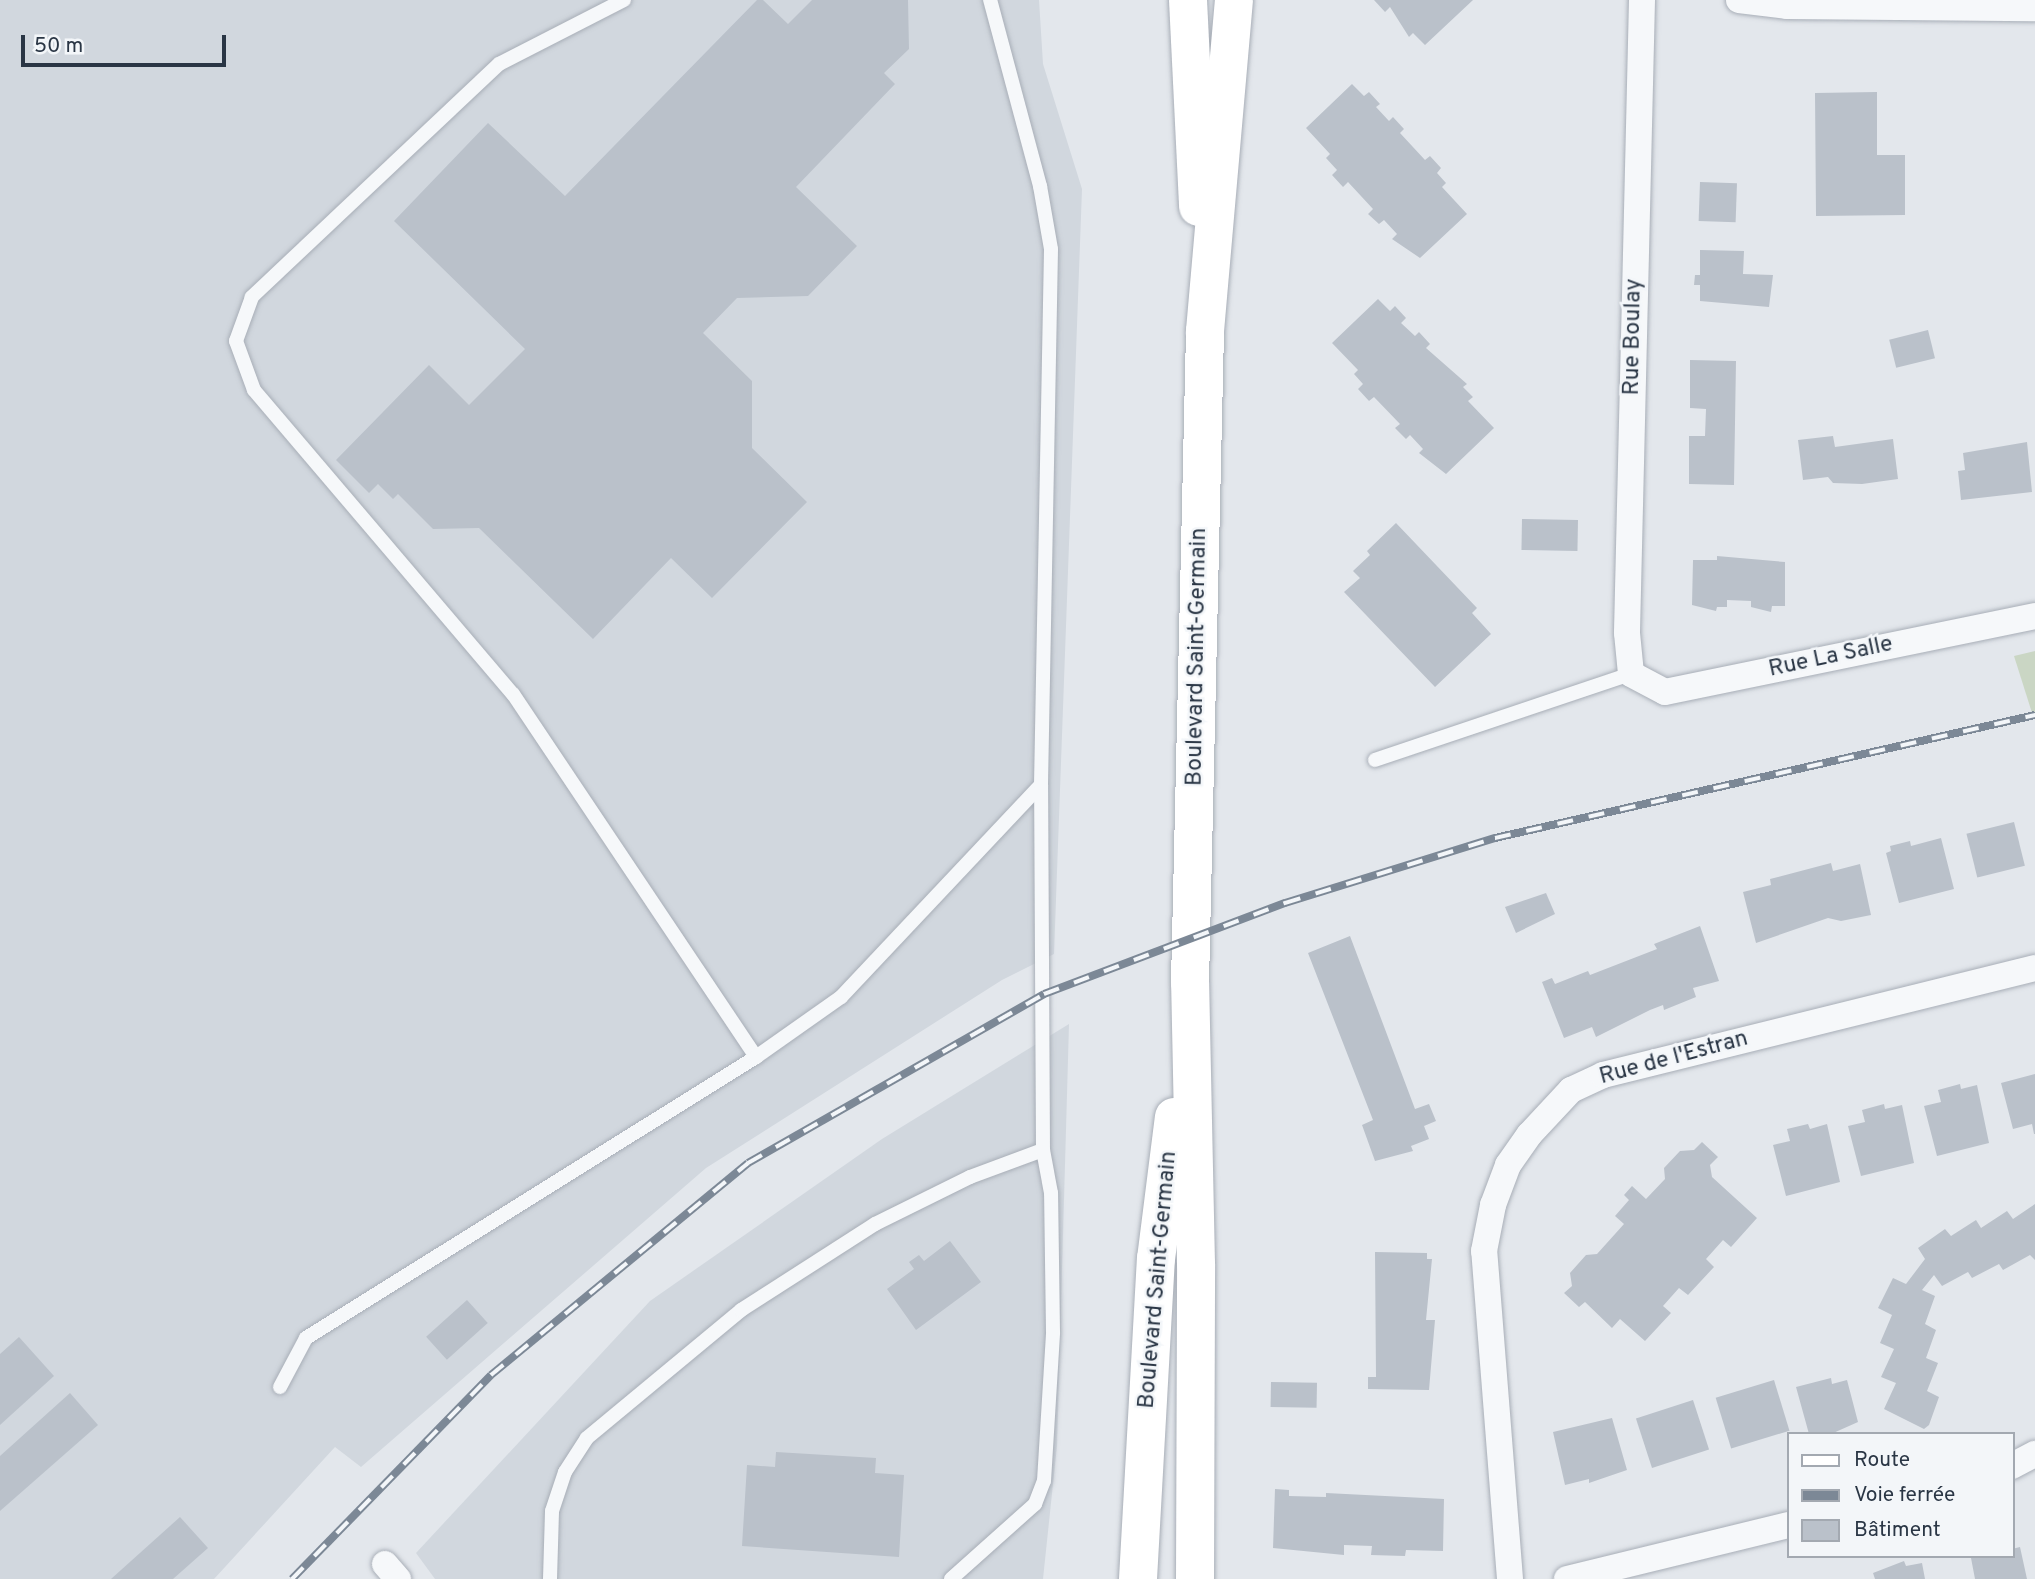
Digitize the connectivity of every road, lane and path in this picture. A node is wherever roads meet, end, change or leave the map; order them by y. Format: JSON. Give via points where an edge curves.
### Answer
{"nodes":[{"id":1,"x":624,"y":0,"type":"edge"},
{"id":2,"x":990,"y":0,"type":"edge"},
{"id":3,"x":1188,"y":0,"type":"edge"},
{"id":4,"x":1234,"y":0,"type":"edge"},
{"id":5,"x":1642,"y":0,"type":"edge"},
{"id":6,"x":1739,"y":0,"type":"edge"},
{"id":7,"x":2035,"y":8,"type":"edge"},
{"id":8,"x":1205,"y":331,"type":"junction"},
{"id":9,"x":2035,"y":616,"type":"edge"},
{"id":10,"x":1631,"y":674,"type":"junction"},
{"id":11,"x":1375,"y":761,"type":"dead end"},
{"id":12,"x":1041,"y":785,"type":"junction"},
{"id":13,"x":2035,"y":968,"type":"edge"},
{"id":14,"x":1190,"y":983,"type":"junction"},
{"id":15,"x":756,"y":1057,"type":"junction"},
{"id":16,"x":1043,"y":1150,"type":"junction"},
{"id":17,"x":281,"y":1387,"type":"dead end"},
{"id":18,"x":2035,"y":1454,"type":"edge"},
{"id":19,"x":2014,"y":1465,"type":"edge"},
{"id":20,"x":1786,"y":1525,"type":"edge"},
{"id":21,"x":550,"y":1579,"type":"edge"},
{"id":22,"x":951,"y":1579,"type":"edge"},
{"id":23,"x":1138,"y":1579,"type":"edge"},
{"id":24,"x":1195,"y":1579,"type":"edge"},
{"id":25,"x":1510,"y":1579,"type":"edge"},
{"id":26,"x":1567,"y":1579,"type":"edge"}],
"edges":[{"from":1,"to":15,"type":"lane","via":[[499,64],[252,297],[236,341],[254,390],[513,694]]},
{"from":2,"to":12,"type":"lane","via":[[1040,186],[1051,249]]},
{"from":3,"to":8,"type":"main road","name":"Boulevard Saint-Germain"},
{"from":4,"to":8,"type":"main road","name":"Boulevard Saint-Germain"},
{"from":5,"to":10,"type":"street","name":"Rue Boulay","via":[[1626,633]]},
{"from":6,"to":7,"type":"street","via":[[1787,6]]},
{"from":8,"to":14,"type":"main road","name":"Boulevard Saint-Germain"},
{"from":9,"to":10,"type":"street","name":"Rue La Salle","via":[[1665,692]]},
{"from":10,"to":11,"type":"lane"},
{"from":12,"to":15,"type":"lane","via":[[841,998]]},
{"from":12,"to":16,"type":"lane"},
{"from":13,"to":25,"type":"street","name":"Rue de l'Estran","via":[[1602,1075],[1571,1090],[1530,1135],[1508,1165],[1493,1205],[1484,1251]]},
{"from":14,"to":23,"type":"main road","name":"Boulevard Saint-Germain","via":[[1156,1259]]},
{"from":14,"to":24,"type":"main road","name":"Boulevard Saint-Germain","via":[[1196,1264]]},
{"from":15,"to":17,"type":"lane","via":[[306,1338]]},
{"from":16,"to":21,"type":"lane","via":[[970,1177],[875,1224],[741,1310],[587,1438],[565,1472],[552,1510]]},
{"from":16,"to":22,"type":"lane","via":[[1051,1193],[1053,1332],[1044,1481],[1035,1504]]},
{"from":18,"to":19,"type":"street"},
{"from":20,"to":26,"type":"street"}]}
